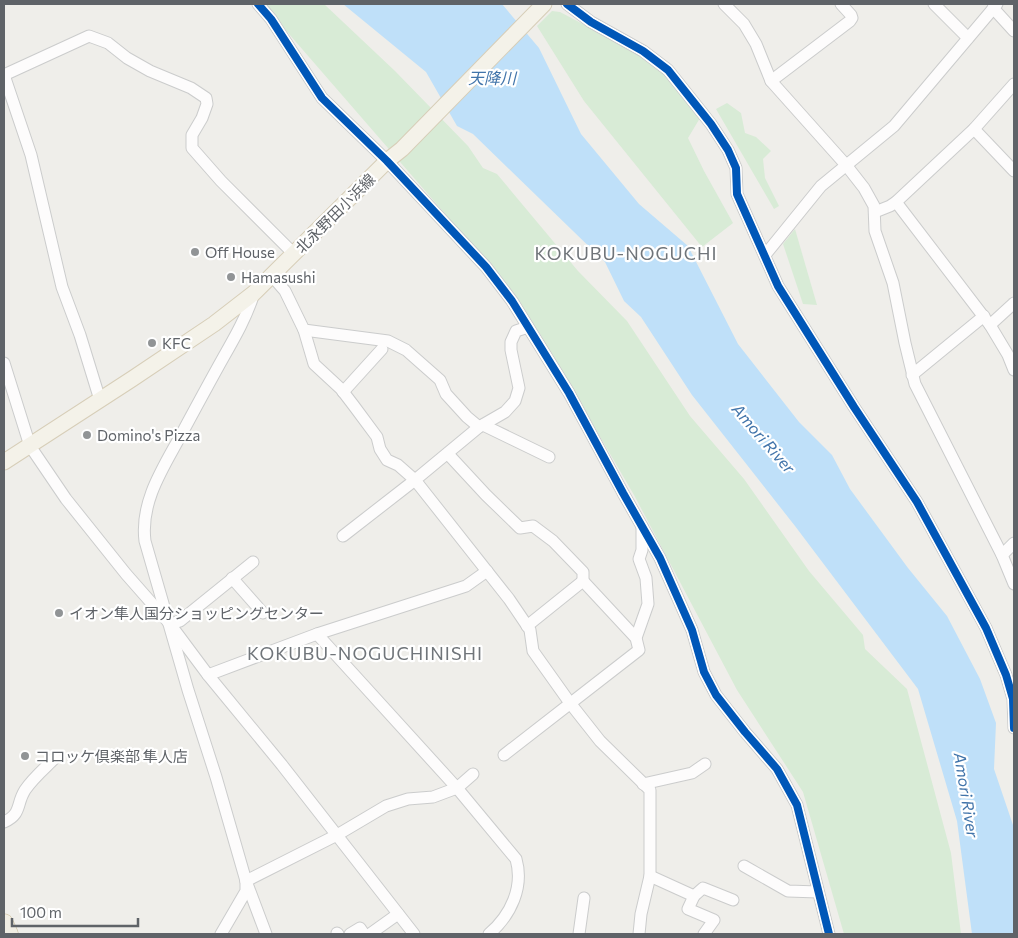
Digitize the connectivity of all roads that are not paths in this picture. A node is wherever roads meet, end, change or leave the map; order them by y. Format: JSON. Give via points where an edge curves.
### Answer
{"nodes":[{"id":1,"x":258,"y":4,"type":"edge"},
{"id":2,"x":567,"y":4,"type":"edge"},
{"id":3,"x":724,"y":4,"type":"edge"},
{"id":4,"x":841,"y":4,"type":"edge"},
{"id":5,"x":934,"y":4,"type":"edge"},
{"id":6,"x":543,"y":6,"type":"edge"},
{"id":7,"x":995,"y":6,"type":"edge"},
{"id":8,"x":1014,"y":31,"type":"edge"},
{"id":9,"x":968,"y":38,"type":"junction"},
{"id":10,"x":4,"y":75,"type":"edge"},
{"id":11,"x":771,"y":81,"type":"junction"},
{"id":12,"x":1014,"y":84,"type":"edge"},
{"id":13,"x":974,"y":129,"type":"junction"},
{"id":14,"x":387,"y":162,"type":"junction"},
{"id":15,"x":846,"y":165,"type":"junction"},
{"id":16,"x":1014,"y":171,"type":"edge"},
{"id":17,"x":896,"y":202,"type":"junction"},
{"id":18,"x":875,"y":212,"type":"junction"},
{"id":19,"x":294,"y":254,"type":"junction"},
{"id":20,"x":766,"y":255,"type":"junction"},
{"id":21,"x":272,"y":276,"type":"junction"},
{"id":22,"x":254,"y":293,"type":"junction"},
{"id":23,"x":1014,"y":303,"type":"edge"},
{"id":24,"x":987,"y":320,"type":"junction"},
{"id":25,"x":528,"y":327,"type":"junction"},
{"id":26,"x":304,"y":330,"type":"junction"},
{"id":27,"x":382,"y":349,"type":"dead end"},
{"id":28,"x":4,"y":363,"type":"edge"},
{"id":29,"x":1014,"y":370,"type":"edge"},
{"id":30,"x":912,"y":375,"type":"junction"},
{"id":31,"x":343,"y":392,"type":"junction"},
{"id":32,"x":100,"y":400,"type":"junction"},
{"id":33,"x":481,"y":426,"type":"junction"},
{"id":34,"x":30,"y":446,"type":"junction"},
{"id":35,"x":448,"y":454,"type":"junction"},
{"id":36,"x":549,"y":457,"type":"dead end"},
{"id":37,"x":4,"y":462,"type":"edge"},
{"id":38,"x":415,"y":480,"type":"junction"},
{"id":39,"x":642,"y":525,"type":"junction"},
{"id":40,"x":343,"y":536,"type":"dead end"},
{"id":41,"x":1014,"y":543,"type":"edge"},
{"id":42,"x":1002,"y":555,"type":"junction"},
{"id":43,"x":253,"y":562,"type":"dead end"},
{"id":44,"x":487,"y":571,"type":"junction"},
{"id":45,"x":232,"y":578,"type":"junction"},
{"id":46,"x":583,"y":581,"type":"junction"},
{"id":47,"x":1014,"y":584,"type":"edge"},
{"id":48,"x":263,"y":614,"type":"dead end"},
{"id":49,"x":170,"y":624,"type":"junction"},
{"id":50,"x":527,"y":626,"type":"junction"},
{"id":51,"x":317,"y":634,"type":"junction"},
{"id":52,"x":636,"y":638,"type":"junction"},
{"id":53,"x":208,"y":675,"type":"junction"},
{"id":54,"x":570,"y":703,"type":"junction"},
{"id":55,"x":1014,"y":728,"type":"edge"},
{"id":56,"x":504,"y":755,"type":"dead end"},
{"id":57,"x":55,"y":758,"type":"dead end"},
{"id":58,"x":705,"y":764,"type":"dead end"},
{"id":59,"x":473,"y":774,"type":"dead end"},
{"id":60,"x":643,"y":784,"type":"junction"},
{"id":61,"x":457,"y":788,"type":"junction"},
{"id":62,"x":4,"y":822,"type":"edge"},
{"id":63,"x":337,"y":836,"type":"junction"},
{"id":64,"x":744,"y":866,"type":"dead end"},
{"id":65,"x":650,"y":876,"type":"junction"},
{"id":66,"x":246,"y":881,"type":"junction"},
{"id":67,"x":818,"y":892,"type":"junction"},
{"id":68,"x":694,"y":896,"type":"junction"},
{"id":69,"x":584,"y":898,"type":"dead end"},
{"id":70,"x":734,"y":900,"type":"dead end"},
{"id":71,"x":398,"y":914,"type":"junction"},
{"id":72,"x":4,"y":922,"type":"edge"},
{"id":73,"x":9,"y":934,"type":"edge"},
{"id":74,"x":221,"y":934,"type":"edge"},
{"id":75,"x":266,"y":934,"type":"edge"},
{"id":76,"x":350,"y":934,"type":"edge"},
{"id":77,"x":364,"y":934,"type":"edge"},
{"id":78,"x":370,"y":934,"type":"edge"},
{"id":79,"x":414,"y":934,"type":"edge"},
{"id":80,"x":489,"y":934,"type":"edge"},
{"id":81,"x":579,"y":934,"type":"edge"},
{"id":82,"x":639,"y":934,"type":"edge"},
{"id":83,"x":704,"y":934,"type":"edge"},
{"id":84,"x":829,"y":934,"type":"edge"}],
"edges":[{"from":1,"to":14,"type":"street","via":[[322,98]]},
{"from":2,"to":20,"type":"street","via":[[590,22],[643,50],[683,87],[728,150],[736,168],[737,194]]},
{"from":3,"to":11,"type":"street","via":[[744,24]]},
{"from":4,"to":11,"type":"street","via":[[851,15],[850,21]]},
{"from":5,"to":9,"type":"street"},
{"from":6,"to":14,"type":"main road","name":"北永野田小浜線"},
{"from":7,"to":8,"type":"street"},
{"from":7,"to":9,"type":"street"},
{"from":9,"to":15,"type":"street","via":[[894,126]]},
{"from":10,"to":19,"type":"street","via":[[89,36],[108,43],[150,71],[197,91],[206,98],[207,104],[192,135],[192,148]]},
{"from":10,"to":32,"type":"street","via":[[31,155],[62,287]]},
{"from":11,"to":15,"type":"street"},
{"from":12,"to":13,"type":"street"},
{"from":13,"to":16,"type":"street"},
{"from":13,"to":17,"type":"street"},
{"from":14,"to":19,"type":"main road","name":"北永野田小浜線"},
{"from":14,"to":25,"type":"street","via":[[486,267]]},
{"from":15,"to":18,"type":"street","via":[[864,188]]},
{"from":15,"to":20,"type":"street","via":[[821,186]]},
{"from":17,"to":18,"type":"street"},
{"from":17,"to":24,"type":"street"},
{"from":18,"to":30,"type":"street","via":[[876,231],[894,283]]},
{"from":19,"to":21,"type":"main road","name":"北永野田小浜線"},
{"from":20,"to":55,"type":"street","via":[[778,286],[918,502],[986,628],[1013,699]]},
{"from":21,"to":22,"type":"main road","name":"北永野田小浜線"},
{"from":21,"to":26,"type":"street","via":[[285,292]]},
{"from":22,"to":32,"type":"main road","name":"北永野田小浜線"},
{"from":22,"to":49,"type":"street","via":[[223,358],[168,458],[145,513],[145,541]]},
{"from":23,"to":24,"type":"street"},
{"from":24,"to":29,"type":"street"},
{"from":24,"to":30,"type":"street"},
{"from":25,"to":33,"type":"street","via":[[516,331],[511,342],[511,358],[519,388],[516,401],[505,412]]},
{"from":25,"to":39,"type":"street","via":[[569,393]]},
{"from":26,"to":31,"type":"street","via":[[314,364]]},
{"from":26,"to":33,"type":"street","via":[[388,341],[406,350],[440,380],[446,394],[467,417]]},
{"from":27,"to":31,"type":"street"},
{"from":28,"to":34,"type":"street"},
{"from":30,"to":42,"type":"street"},
{"from":31,"to":38,"type":"street","via":[[377,437],[387,460]]},
{"from":32,"to":34,"type":"main road","name":"北永野田小浜線"},
{"from":33,"to":35,"type":"street"},
{"from":33,"to":36,"type":"street"},
{"from":34,"to":37,"type":"main road","name":"北永野田小浜線"},
{"from":34,"to":49,"type":"street","via":[[66,499]]},
{"from":35,"to":38,"type":"street"},
{"from":35,"to":46,"type":"street","via":[[520,528],[532,526],[552,541],[583,572]]},
{"from":38,"to":40,"type":"street"},
{"from":38,"to":44,"type":"street"},
{"from":39,"to":52,"type":"street","via":[[639,559],[646,578],[648,604]]},
{"from":39,"to":67,"type":"street","via":[[692,630],[704,672],[716,694],[777,769],[797,805]]},
{"from":41,"to":42,"type":"street"},
{"from":42,"to":47,"type":"street"},
{"from":43,"to":45,"type":"street"},
{"from":44,"to":50,"type":"street"},
{"from":44,"to":51,"type":"street","via":[[466,586]]},
{"from":45,"to":48,"type":"street"},
{"from":45,"to":49,"type":"street","via":[[180,621]]},
{"from":46,"to":50,"type":"street"},
{"from":46,"to":52,"type":"street"},
{"from":49,"to":53,"type":"street"},
{"from":49,"to":66,"type":"street"},
{"from":50,"to":54,"type":"street","via":[[533,651]]},
{"from":51,"to":53,"type":"street"},
{"from":51,"to":61,"type":"street"},
{"from":52,"to":54,"type":"street","via":[[639,650]]},
{"from":53,"to":63,"type":"street"},
{"from":54,"to":56,"type":"street"},
{"from":54,"to":60,"type":"street","via":[[600,741]]},
{"from":57,"to":62,"type":"street","via":[[24,791],[13,818]]},
{"from":58,"to":60,"type":"street","via":[[692,772]]},
{"from":59,"to":61,"type":"street"},
{"from":60,"to":65,"type":"street","via":[[650,790]]},
{"from":61,"to":63,"type":"street","via":[[433,797],[408,799],[386,806]]},
{"from":61,"to":80,"type":"street","via":[[516,859],[520,871],[513,902],[504,919]]},
{"from":63,"to":66,"type":"street"},
{"from":63,"to":71,"type":"street"},
{"from":64,"to":67,"type":"street","via":[[788,891]]},
{"from":65,"to":68,"type":"street"},
{"from":65,"to":82,"type":"street"},
{"from":66,"to":74,"type":"street","via":[[246,891]]},
{"from":66,"to":75,"type":"street"},
{"from":67,"to":84,"type":"street"},
{"from":68,"to":70,"type":"street","via":[[703,888]]},
{"from":68,"to":83,"type":"street","via":[[688,909],[714,920]]},
{"from":69,"to":81,"type":"street"},
{"from":71,"to":78,"type":"street"},
{"from":71,"to":79,"type":"street"},
{"from":72,"to":73,"type":"highway"},
{"from":76,"to":77,"type":"street","via":[[360,928]]}]}
